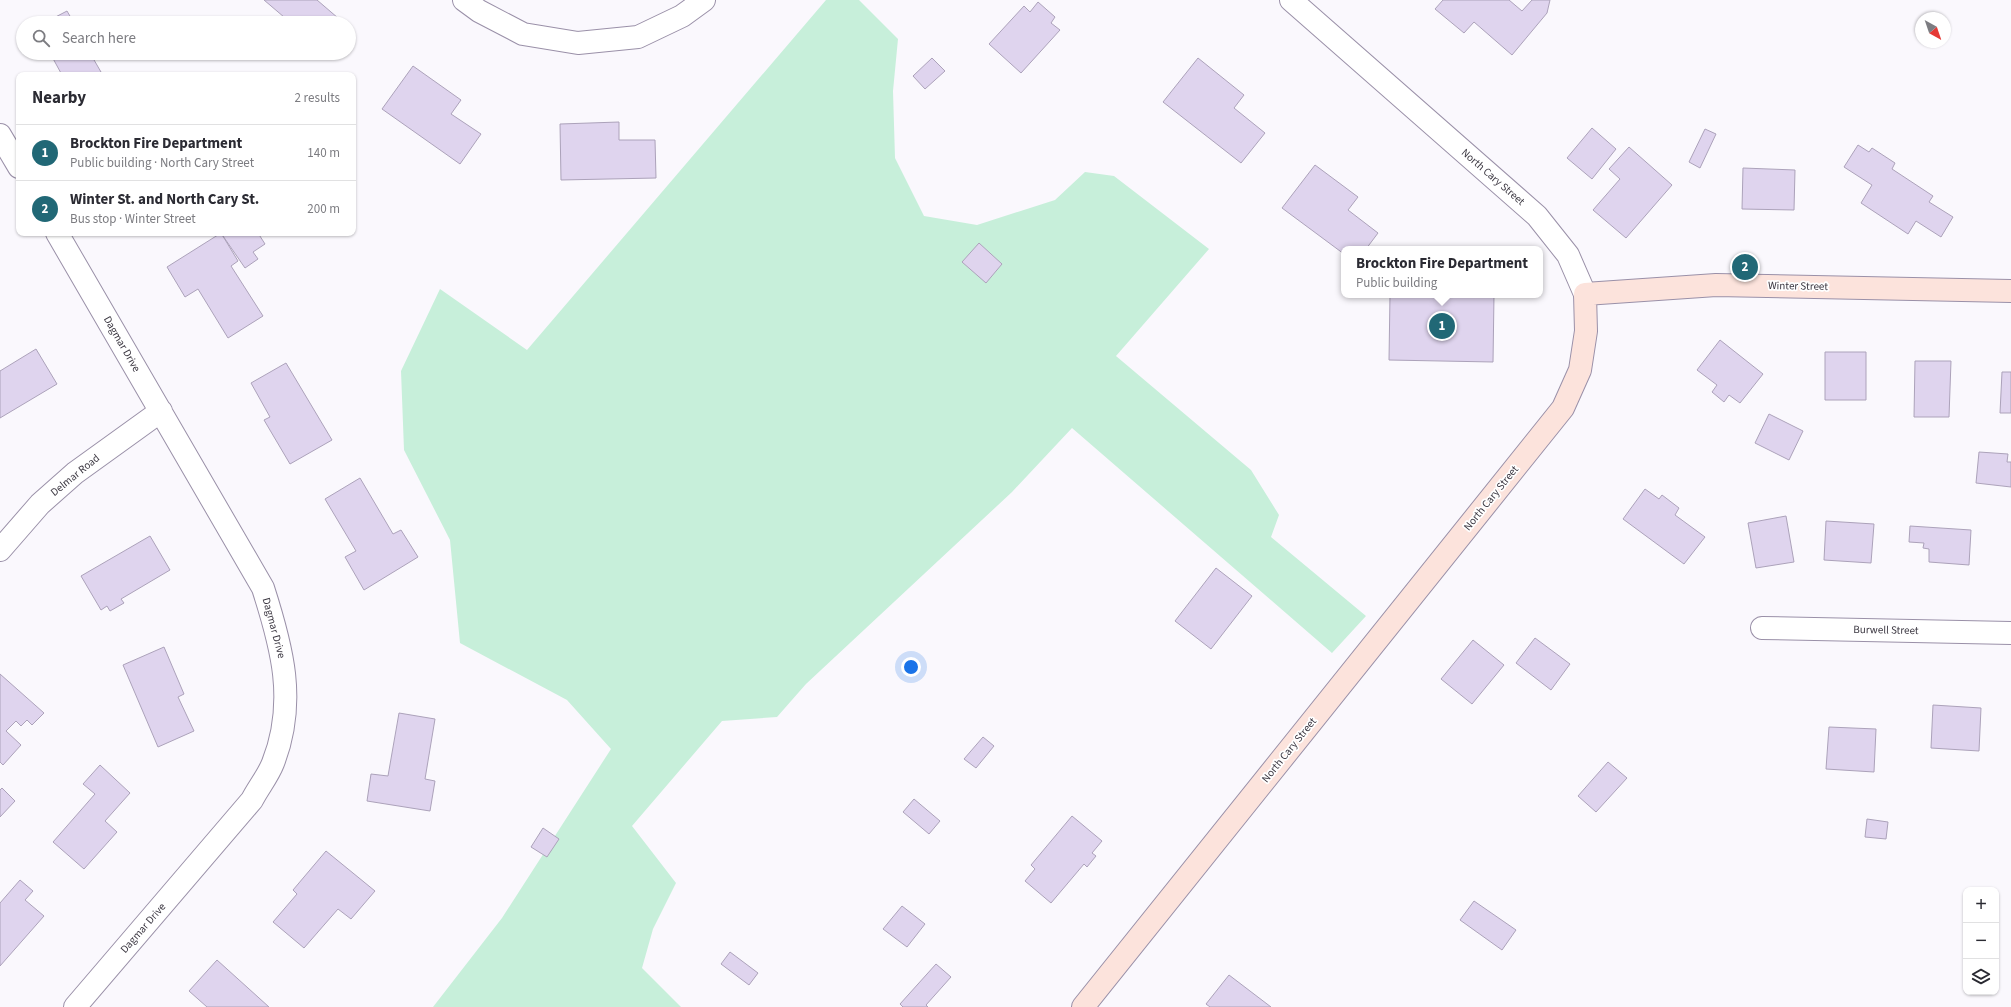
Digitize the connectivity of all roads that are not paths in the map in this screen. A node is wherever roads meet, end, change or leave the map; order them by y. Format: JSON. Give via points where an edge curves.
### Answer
{"nodes":[{"id":1,"x":464,"y":0,"type":"edge"},
{"id":2,"x":704,"y":0,"type":"edge"},
{"id":3,"x":1291,"y":0,"type":"edge"},
{"id":4,"x":0,"y":134,"type":"edge"},
{"id":5,"x":16,"y":162,"type":"edge"},
{"id":6,"x":59,"y":236,"type":"edge"},
{"id":7,"x":2011,"y":291,"type":"edge"},
{"id":8,"x":1585,"y":294,"type":"junction"},
{"id":9,"x":161,"y":411,"type":"junction"},
{"id":10,"x":0,"y":550,"type":"edge"},
{"id":11,"x":1762,"y":628,"type":"dead end"},
{"id":12,"x":2011,"y":633,"type":"edge"},
{"id":13,"x":75,"y":1007,"type":"edge"},
{"id":14,"x":1082,"y":1007,"type":"edge"}],
"edges":[{"from":1,"to":2,"type":"street","via":[[479,11],[523,34],[578,43],[638,37],[682,16]]},
{"from":3,"to":8,"type":"street","name":"North Cary Street","via":[[1537,216],[1568,255]]},
{"from":4,"to":5,"type":"street"},
{"from":6,"to":9,"type":"street","name":"Dagmar Drive"},
{"from":7,"to":8,"type":"main road","name":"Winter Street","via":[[1716,285]]},
{"from":8,"to":14,"type":"main road","name":"North Cary Street","via":[[1586,331],[1580,370],[1563,408]]},
{"from":9,"to":10,"type":"street","name":"Delmar Road","via":[[75,473],[40,504]]},
{"from":9,"to":13,"type":"street","name":"Dagmar Drive","via":[[263,588],[279,637],[286,680],[283,723],[273,763],[252,800]]},
{"from":11,"to":12,"type":"street","name":"Burwell Street"}]}
